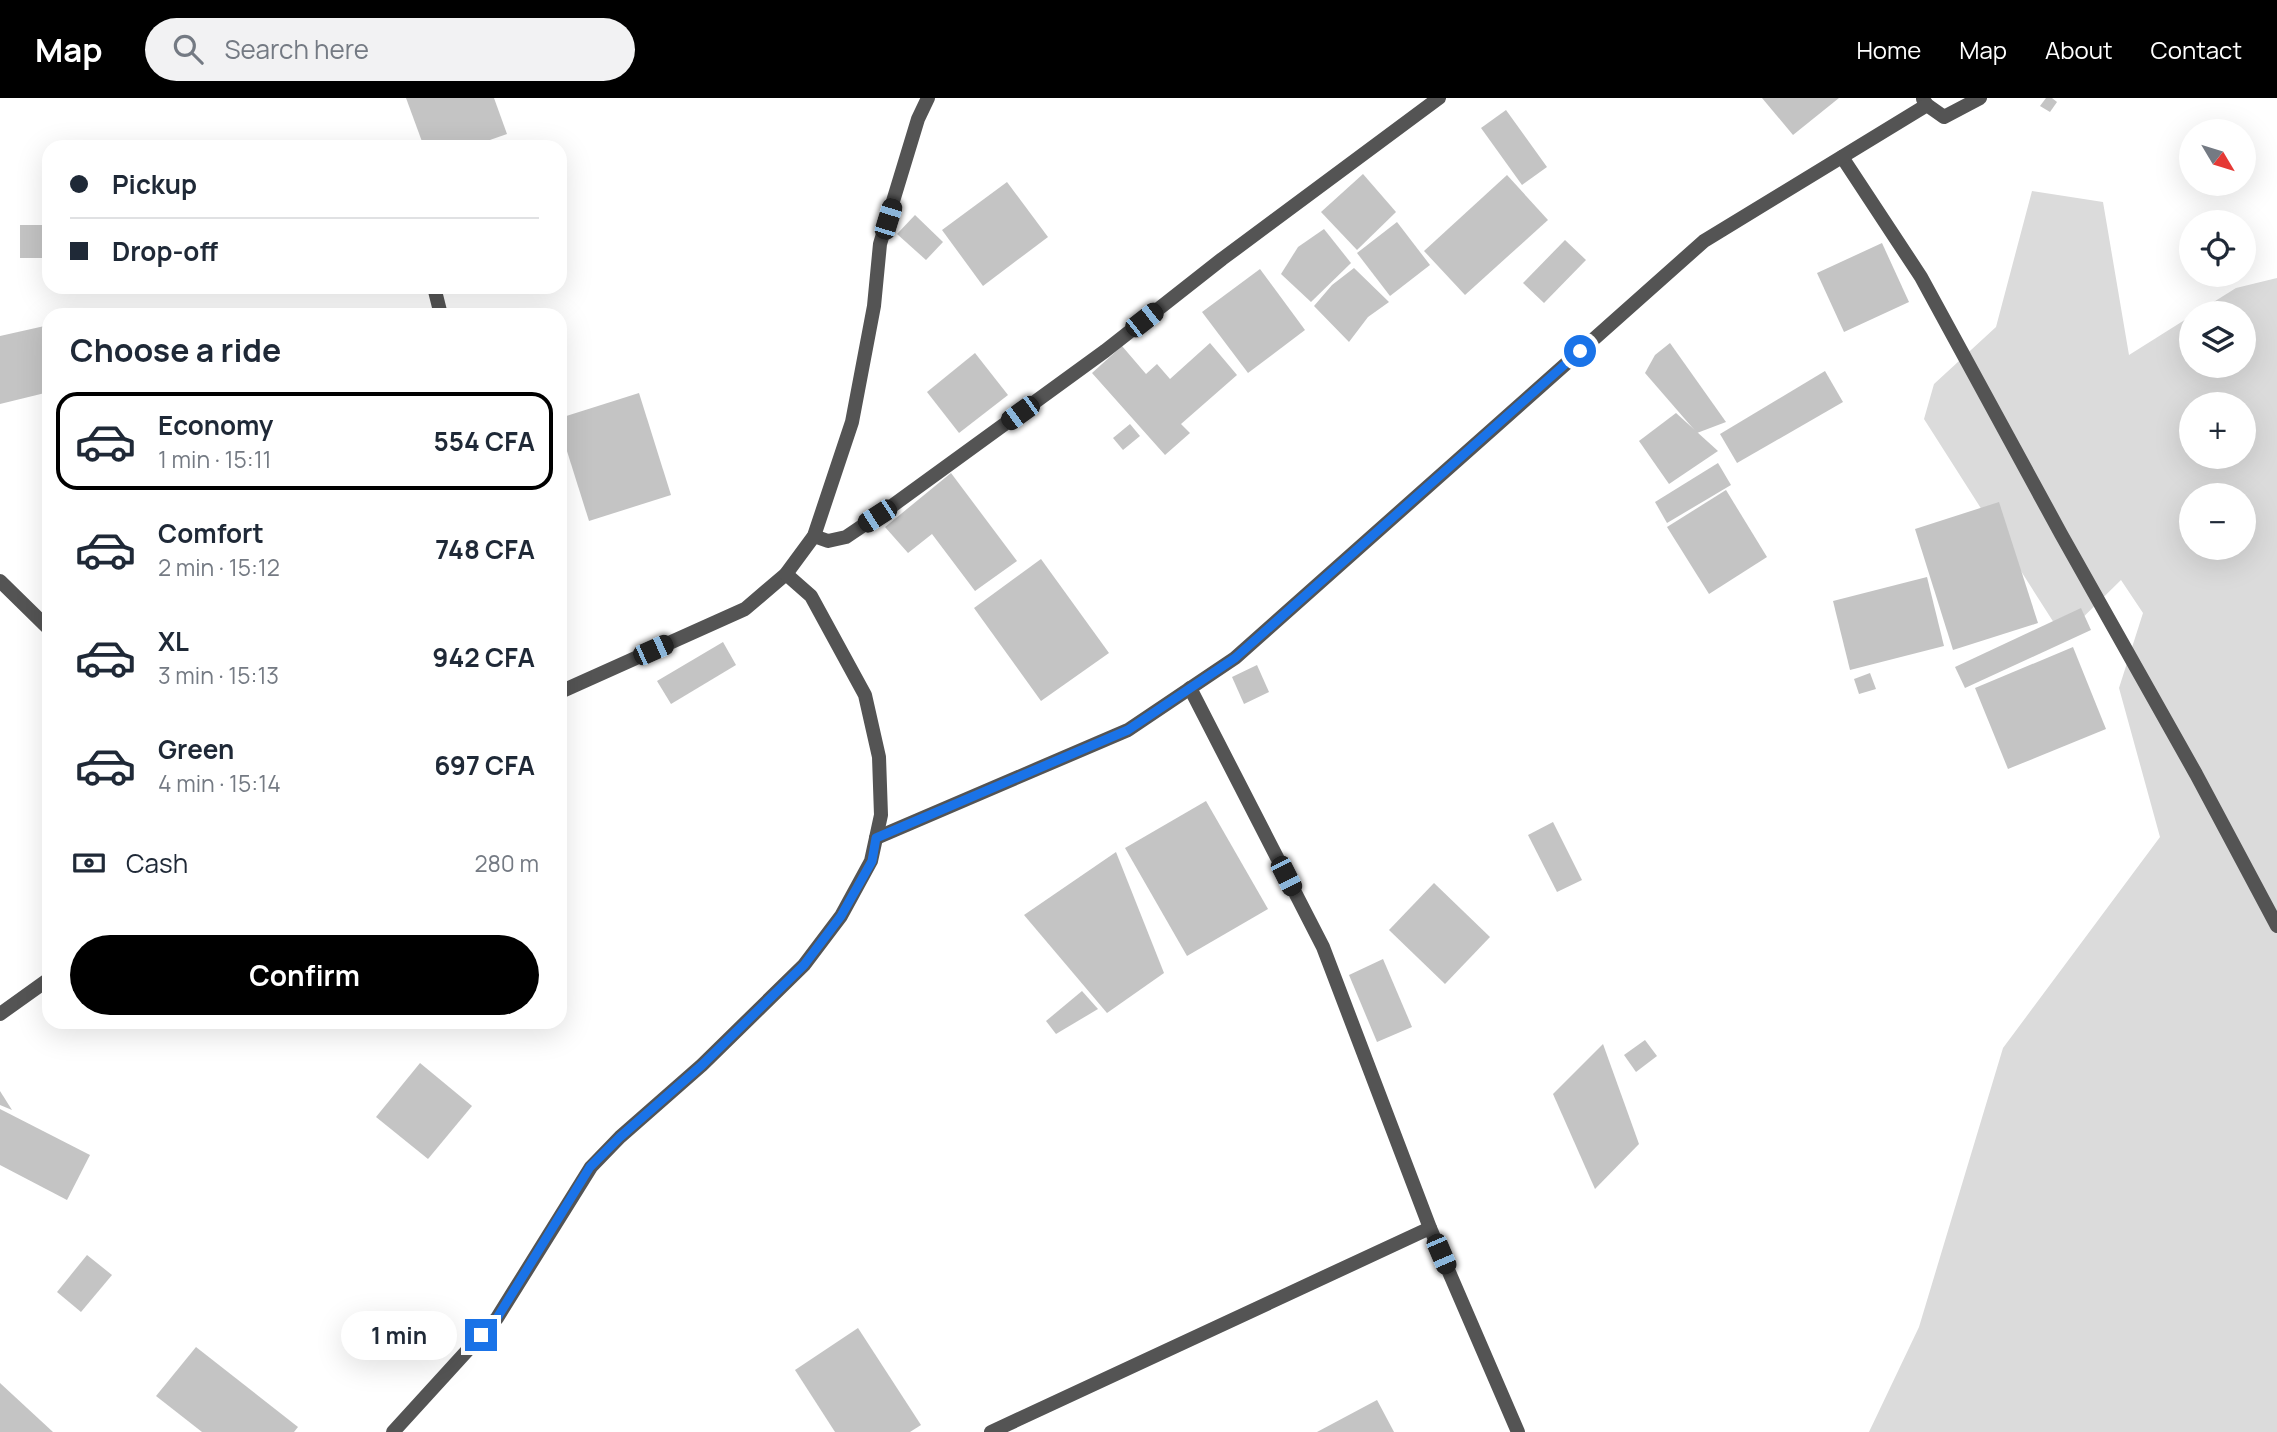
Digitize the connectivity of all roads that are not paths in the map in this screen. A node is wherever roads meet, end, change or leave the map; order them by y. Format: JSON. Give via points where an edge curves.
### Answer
{"nodes":[{"id":1,"x":928,"y":98,"type":"edge"},
{"id":2,"x":1439,"y":98,"type":"edge"},
{"id":3,"x":1980,"y":98,"type":"edge"},
{"id":4,"x":1925,"y":102,"type":"edge"},
{"id":5,"x":1842,"y":157,"type":"junction"},
{"id":6,"x":814,"y":536,"type":"junction"},
{"id":7,"x":786,"y":574,"type":"junction"},
{"id":8,"x":0,"y":581,"type":"edge"},
{"id":9,"x":42,"y":622,"type":"edge"},
{"id":10,"x":1190,"y":688,"type":"junction"},
{"id":11,"x":567,"y":689,"type":"edge"},
{"id":12,"x":876,"y":838,"type":"junction"},
{"id":13,"x":2277,"y":926,"type":"edge"},
{"id":14,"x":42,"y":984,"type":"edge"},
{"id":15,"x":0,"y":1014,"type":"edge"},
{"id":16,"x":1430,"y":1228,"type":"junction"},
{"id":17,"x":393,"y":1432,"type":"edge"},
{"id":18,"x":991,"y":1432,"type":"edge"},
{"id":19,"x":1518,"y":1432,"type":"edge"}],
"edges":[{"from":1,"to":6,"type":"street","via":[[880,244],[874,306],[852,422]]},
{"from":2,"to":6,"type":"street","via":[[892,506],[846,537],[828,541]]},
{"from":3,"to":4,"type":"street","via":[[1944,117]]},
{"from":4,"to":5,"type":"street"},
{"from":5,"to":10,"type":"street","via":[[1704,241],[1235,658]]},
{"from":5,"to":13,"type":"street","via":[[1921,277]]},
{"from":6,"to":7,"type":"street"},
{"from":7,"to":11,"type":"street","via":[[746,609]]},
{"from":7,"to":12,"type":"street","via":[[811,596],[865,695],[879,757],[881,815]]},
{"from":8,"to":9,"type":"street"},
{"from":10,"to":12,"type":"street","via":[[1128,730]]},
{"from":10,"to":16,"type":"street","via":[[1323,947]]},
{"from":12,"to":17,"type":"street","via":[[872,861],[841,916],[804,965],[590,1167],[497,1318]]},
{"from":14,"to":15,"type":"street"},
{"from":16,"to":18,"type":"street"},
{"from":16,"to":19,"type":"street"}]}
